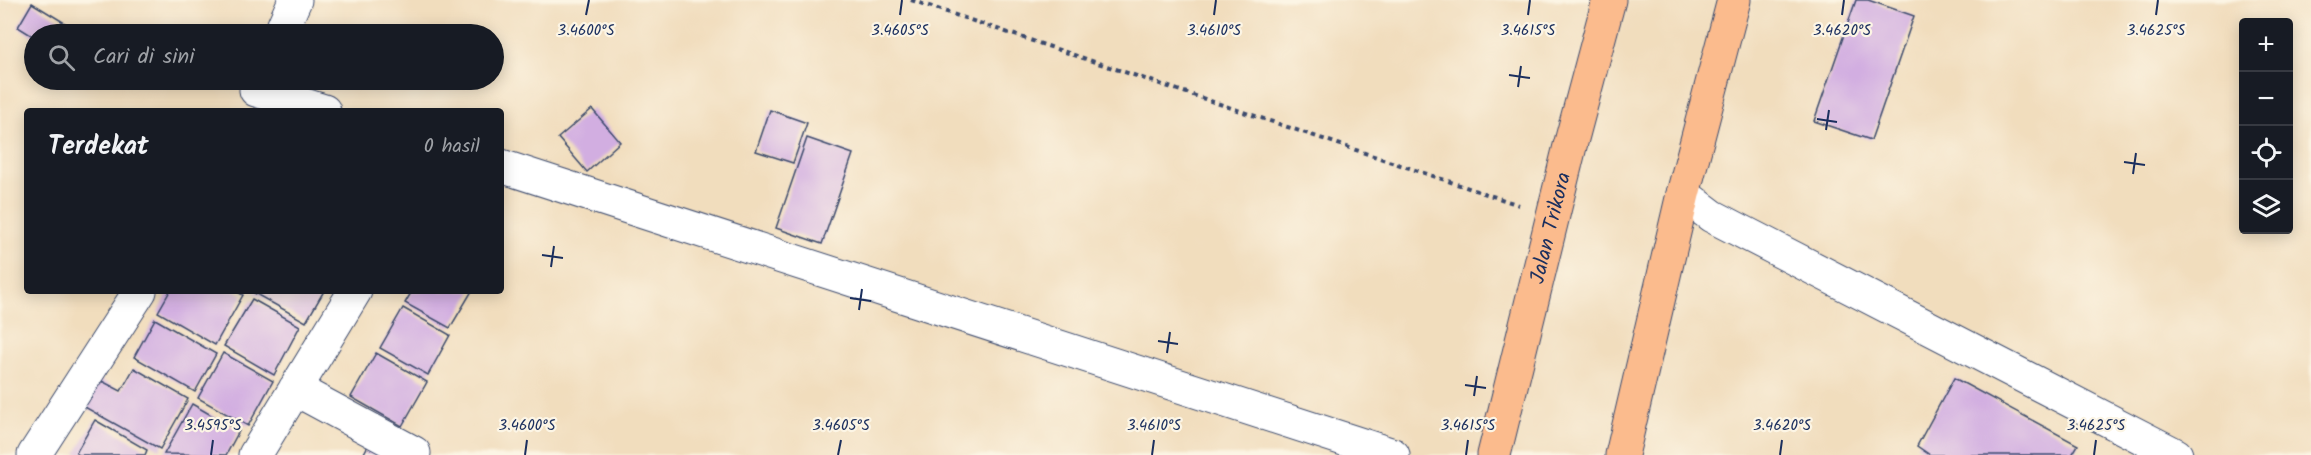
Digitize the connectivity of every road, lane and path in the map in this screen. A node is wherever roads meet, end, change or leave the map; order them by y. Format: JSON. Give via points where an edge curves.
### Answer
{"nodes":[{"id":1,"x":295,"y":0,"type":"edge"},
{"id":2,"x":911,"y":0,"type":"edge"},
{"id":3,"x":1610,"y":0,"type":"edge"},
{"id":4,"x":1734,"y":0,"type":"edge"},
{"id":5,"x":284,"y":24,"type":"edge"},
{"id":6,"x":253,"y":94,"type":"edge"},
{"id":7,"x":311,"y":108,"type":"edge"},
{"id":8,"x":504,"y":167,"type":"edge"},
{"id":9,"x":1683,"y":194,"type":"junction"},
{"id":10,"x":1554,"y":217,"type":"junction"},
{"id":11,"x":138,"y":294,"type":"edge"},
{"id":12,"x":353,"y":294,"type":"edge"},
{"id":13,"x":295,"y":389,"type":"junction"},
{"id":14,"x":414,"y":453,"type":"dead end"},
{"id":15,"x":34,"y":455,"type":"edge"},
{"id":16,"x":255,"y":455,"type":"edge"},
{"id":17,"x":1393,"y":455,"type":"edge"},
{"id":18,"x":1494,"y":455,"type":"edge"},
{"id":19,"x":1622,"y":455,"type":"edge"},
{"id":20,"x":2176,"y":455,"type":"edge"}],
"edges":[{"from":1,"to":5,"type":"street"},
{"from":2,"to":10,"type":"path"},
{"from":3,"to":10,"type":"main road","name":"Jalan Trikora"},
{"from":4,"to":9,"type":"main road"},
{"from":6,"to":7,"type":"street"},
{"from":8,"to":17,"type":"street"},
{"from":9,"to":19,"type":"main road"},
{"from":9,"to":20,"type":"street","via":[[1712,216]]},
{"from":10,"to":18,"type":"main road","name":"Jalan Trikora"},
{"from":11,"to":15,"type":"street"},
{"from":12,"to":13,"type":"street"},
{"from":13,"to":14,"type":"street"},
{"from":13,"to":16,"type":"street"}]}
